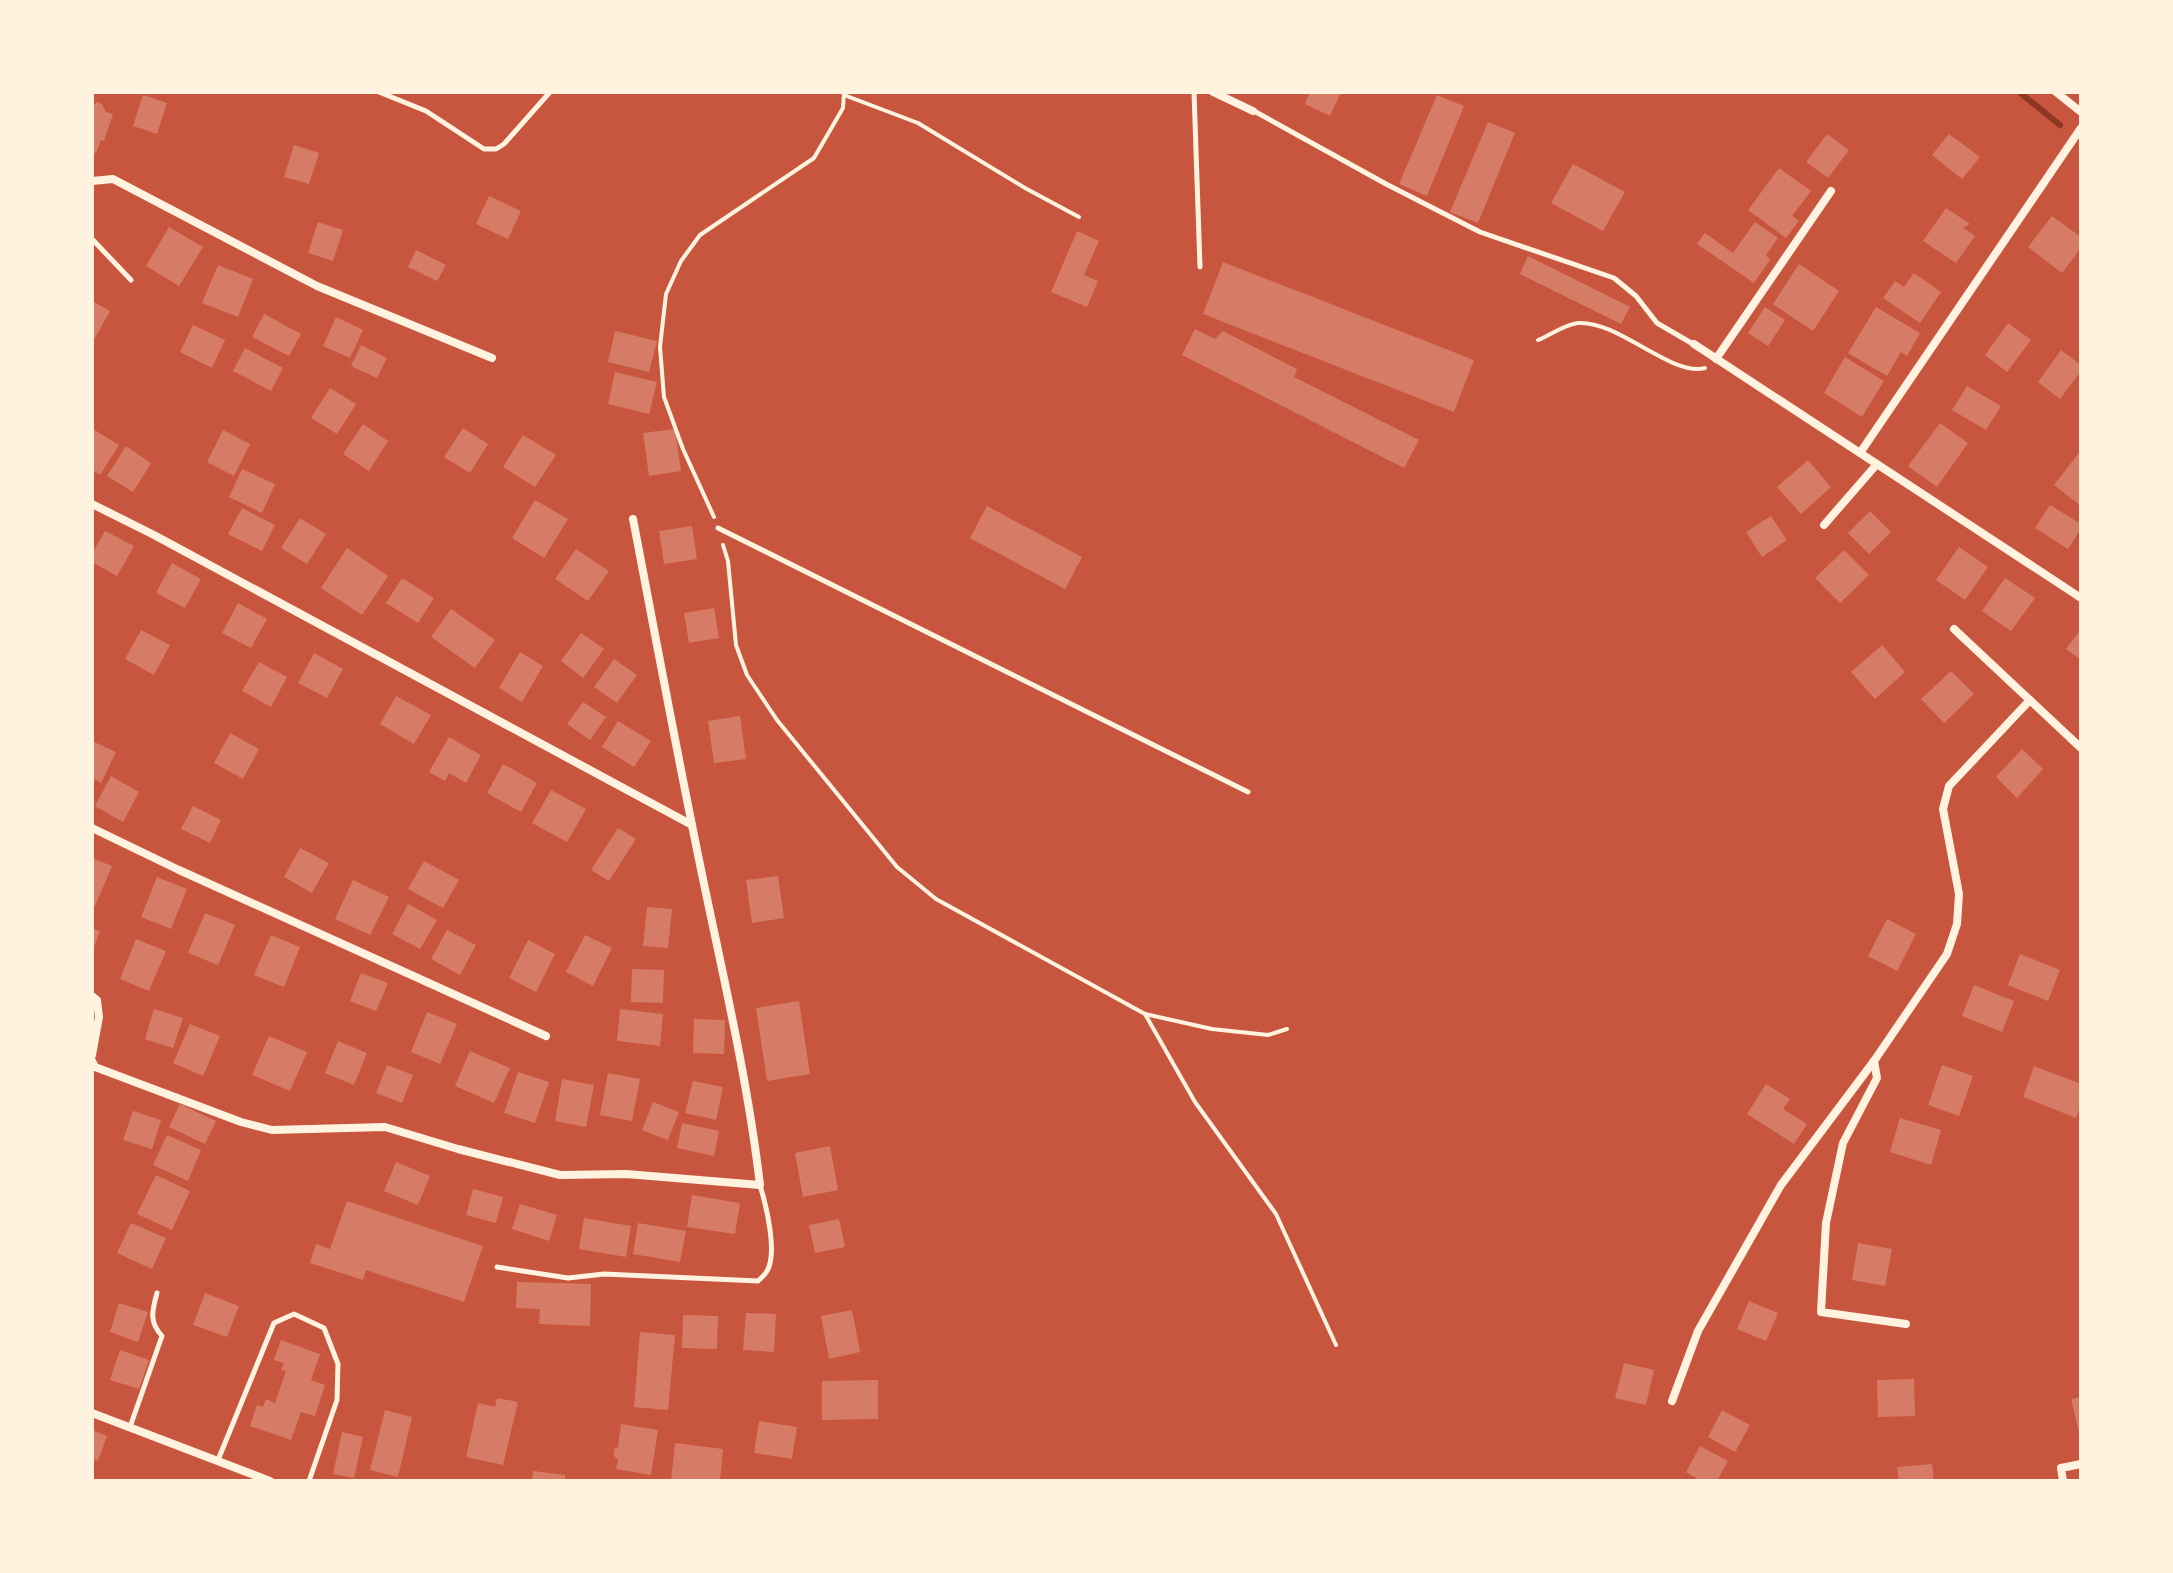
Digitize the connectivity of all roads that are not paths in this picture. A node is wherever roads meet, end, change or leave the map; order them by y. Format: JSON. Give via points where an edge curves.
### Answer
{"nodes":[{"id":1,"x":379,"y":92,"type":"edge"},
{"id":2,"x":550,"y":92,"type":"edge"},
{"id":3,"x":1194,"y":92,"type":"edge"},
{"id":4,"x":1213,"y":92,"type":"edge"},
{"id":5,"x":2056,"y":92,"type":"edge"},
{"id":6,"x":1253,"y":111,"type":"joint"},
{"id":7,"x":2081,"y":112,"type":"edge"},
{"id":8,"x":2081,"y":128,"type":"edge"},
{"id":9,"x":92,"y":182,"type":"edge"},
{"id":10,"x":1831,"y":191,"type":"dead end"},
{"id":11,"x":92,"y":239,"type":"edge"},
{"id":12,"x":1200,"y":267,"type":"dead end"},
{"id":13,"x":131,"y":280,"type":"dead end"},
{"id":14,"x":1694,"y":344,"type":"joint"},
{"id":15,"x":492,"y":358,"type":"dead end"},
{"id":16,"x":1716,"y":359,"type":"junction"},
{"id":17,"x":1860,"y":453,"type":"junction"},
{"id":18,"x":1877,"y":464,"type":"junction"},
{"id":19,"x":92,"y":504,"type":"edge"},
{"id":20,"x":633,"y":519,"type":"dead end"},
{"id":21,"x":1824,"y":525,"type":"dead end"},
{"id":22,"x":718,"y":528,"type":"road end"},
{"id":23,"x":2081,"y":598,"type":"edge"},
{"id":24,"x":1954,"y":629,"type":"dead end"},
{"id":25,"x":2030,"y":700,"type":"junction"},
{"id":26,"x":2081,"y":748,"type":"edge"},
{"id":27,"x":1248,"y":792,"type":"dead end"},
{"id":28,"x":692,"y":825,"type":"junction"},
{"id":29,"x":92,"y":828,"type":"edge"},
{"id":30,"x":92,"y":996,"type":"edge"},
{"id":31,"x":546,"y":1036,"type":"dead end"},
{"id":32,"x":92,"y":1058,"type":"edge"},
{"id":33,"x":1874,"y":1061,"type":"junction"},
{"id":34,"x":760,"y":1185,"type":"junction"},
{"id":35,"x":497,"y":1267,"type":"dead end"},
{"id":36,"x":157,"y":1293,"type":"dead end"},
{"id":37,"x":1906,"y":1324,"type":"dead end"},
{"id":38,"x":1672,"y":1401,"type":"dead end"},
{"id":39,"x":92,"y":1413,"type":"edge"},
{"id":40,"x":130,"y":1427,"type":"junction"},
{"id":41,"x":218,"y":1460,"type":"junction"},
{"id":42,"x":2081,"y":1464,"type":"edge"},
{"id":43,"x":270,"y":1481,"type":"edge"},
{"id":44,"x":309,"y":1481,"type":"edge"},
{"id":45,"x":2063,"y":1481,"type":"edge"}],
"edges":[{"from":1,"to":2,"type":"lane","via":[[426,111],[492,150],[504,144]]},
{"from":3,"to":12,"type":"lane"},
{"from":4,"to":6,"type":"street"},
{"from":5,"to":7,"type":"street"},
{"from":6,"to":14,"type":"lane","via":[[1480,232],[1614,278],[1657,323]]},
{"from":8,"to":17,"type":"street"},
{"from":9,"to":15,"type":"street","via":[[113,179],[317,286]]},
{"from":10,"to":16,"type":"street"},
{"from":11,"to":13,"type":"lane"},
{"from":14,"to":16,"type":"street"},
{"from":16,"to":17,"type":"street"},
{"from":17,"to":18,"type":"street"},
{"from":18,"to":21,"type":"street"},
{"from":18,"to":23,"type":"street"},
{"from":19,"to":28,"type":"street"},
{"from":20,"to":28,"type":"street"},
{"from":22,"to":27,"type":"lane"},
{"from":24,"to":25,"type":"street"},
{"from":25,"to":26,"type":"street"},
{"from":25,"to":33,"type":"street","via":[[1949,786],[1943,809],[1959,894],[1957,924],[1947,954]]},
{"from":28,"to":34,"type":"street"},
{"from":29,"to":31,"type":"street"},
{"from":30,"to":32,"type":"street","via":[[99,1017]]},
{"from":32,"to":34,"type":"street","via":[[95,1067],[272,1130],[385,1127],[560,1175],[626,1174]]},
{"from":33,"to":37,"type":"street","via":[[1877,1078],[1843,1143],[1826,1223],[1821,1312]]},
{"from":33,"to":38,"type":"street","via":[[1781,1185],[1698,1331]]},
{"from":34,"to":35,"type":"lane","via":[[771,1256],[768,1271],[758,1281],[604,1274],[568,1278]]},
{"from":36,"to":40,"type":"lane","via":[[152,1321],[162,1336]]},
{"from":39,"to":40,"type":"street"},
{"from":40,"to":41,"type":"street"},
{"from":41,"to":43,"type":"street"},
{"from":41,"to":44,"type":"lane","via":[[274,1323],[294,1314],[324,1328],[338,1364],[337,1400]]},
{"from":42,"to":45,"type":"street","via":[[2061,1468]]}]}
